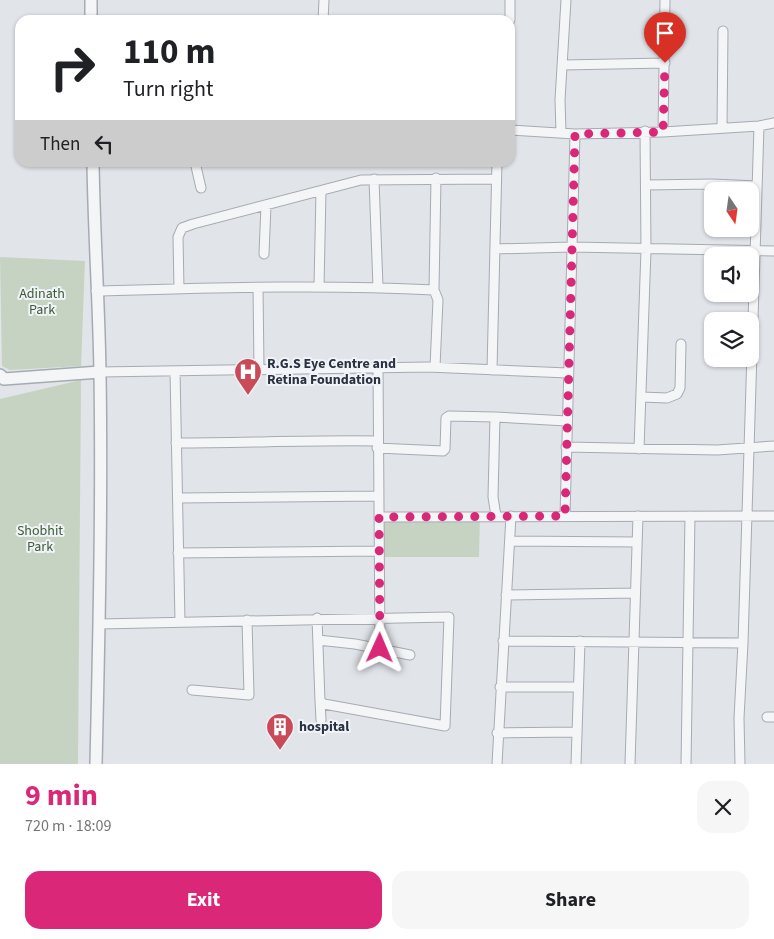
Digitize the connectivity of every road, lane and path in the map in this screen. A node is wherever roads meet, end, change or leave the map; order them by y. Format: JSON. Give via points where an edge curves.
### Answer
{"nodes":[{"id":1,"x":91,"y":0,"type":"edge"},
{"id":2,"x":324,"y":0,"type":"edge"},
{"id":3,"x":510,"y":0,"type":"edge"},
{"id":4,"x":566,"y":0,"type":"edge"},
{"id":5,"x":665,"y":0,"type":"edge"},
{"id":6,"x":91,"y":15,"type":"edge"},
{"id":7,"x":323,"y":15,"type":"edge"},
{"id":8,"x":510,"y":15,"type":"edge"},
{"id":9,"x":723,"y":31,"type":"dead end"},
{"id":10,"x":665,"y":63,"type":"junction"},
{"id":11,"x":563,"y":66,"type":"junction"},
{"id":12,"x":774,"y":124,"type":"edge"},
{"id":13,"x":759,"y":126,"type":"junction"},
{"id":14,"x":722,"y":127,"type":"junction"},
{"id":15,"x":515,"y":130,"type":"edge"},
{"id":16,"x":645,"y":131,"type":"junction"},
{"id":17,"x":561,"y":132,"type":"junction"},
{"id":18,"x":663,"y":132,"type":"junction"},
{"id":19,"x":575,"y":134,"type":"junction"},
{"id":20,"x":93,"y":167,"type":"edge"},
{"id":21,"x":196,"y":167,"type":"edge"},
{"id":22,"x":496,"y":167,"type":"edge"},
{"id":23,"x":436,"y":178,"type":"junction"},
{"id":24,"x":374,"y":179,"type":"junction"},
{"id":25,"x":495,"y":179,"type":"junction"},
{"id":26,"x":757,"y":182,"type":"edge"},
{"id":27,"x":704,"y":184,"type":"edge"},
{"id":28,"x":646,"y":185,"type":"junction"},
{"id":29,"x":201,"y":188,"type":"dead end"},
{"id":30,"x":321,"y":191,"type":"junction"},
{"id":31,"x":266,"y":205,"type":"junction"},
{"id":32,"x":572,"y":247,"type":"junction"},
{"id":33,"x":495,"y":249,"type":"junction"},
{"id":34,"x":646,"y":250,"type":"junction"},
{"id":35,"x":704,"y":251,"type":"edge"},
{"id":36,"x":774,"y":251,"type":"edge"},
{"id":37,"x":759,"y":252,"type":"edge"},
{"id":38,"x":264,"y":254,"type":"dead end"},
{"id":39,"x":319,"y":287,"type":"junction"},
{"id":40,"x":258,"y":288,"type":"junction"},
{"id":41,"x":378,"y":288,"type":"junction"},
{"id":42,"x":179,"y":289,"type":"junction"},
{"id":43,"x":434,"y":290,"type":"junction"},
{"id":44,"x":96,"y":291,"type":"junction"},
{"id":45,"x":753,"y":302,"type":"edge"},
{"id":46,"x":681,"y":344,"type":"dead end"},
{"id":47,"x":378,"y":367,"type":"junction"},
{"id":48,"x":435,"y":367,"type":"junction"},
{"id":49,"x":259,"y":369,"type":"junction"},
{"id":50,"x":492,"y":370,"type":"junction"},
{"id":51,"x":175,"y":371,"type":"junction"},
{"id":52,"x":100,"y":372,"type":"junction"},
{"id":53,"x":568,"y":373,"type":"junction"},
{"id":54,"x":1,"y":380,"type":"edge"},
{"id":55,"x":641,"y":397,"type":"junction"},
{"id":56,"x":495,"y":417,"type":"junction"},
{"id":57,"x":567,"y":421,"type":"junction"},
{"id":58,"x":176,"y":443,"type":"junction"},
{"id":59,"x":377,"y":445,"type":"junction"},
{"id":60,"x":749,"y":446,"type":"junction"},
{"id":61,"x":774,"y":446,"type":"edge"},
{"id":62,"x":566,"y":447,"type":"junction"},
{"id":63,"x":639,"y":449,"type":"junction"},
{"id":64,"x":378,"y":496,"type":"junction"},
{"id":65,"x":178,"y":498,"type":"junction"},
{"id":66,"x":496,"y":516,"type":"junction"},
{"id":67,"x":511,"y":516,"type":"junction"},
{"id":68,"x":565,"y":516,"type":"junction"},
{"id":69,"x":638,"y":516,"type":"junction"},
{"id":70,"x":690,"y":516,"type":"junction"},
{"id":71,"x":774,"y":516,"type":"edge"},
{"id":72,"x":379,"y":517,"type":"junction"},
{"id":73,"x":746,"y":517,"type":"junction"},
{"id":74,"x":510,"y":541,"type":"junction"},
{"id":75,"x":637,"y":542,"type":"junction"},
{"id":76,"x":379,"y":551,"type":"junction"},
{"id":77,"x":178,"y":553,"type":"junction"},
{"id":78,"x":635,"y":593,"type":"junction"},
{"id":79,"x":506,"y":595,"type":"junction"},
{"id":80,"x":380,"y":616,"type":"junction"},
{"id":81,"x":317,"y":618,"type":"junction"},
{"id":82,"x":247,"y":620,"type":"junction"},
{"id":83,"x":180,"y":622,"type":"junction"},
{"id":84,"x":99,"y":624,"type":"junction"},
{"id":85,"x":318,"y":640,"type":"junction"},
{"id":86,"x":504,"y":641,"type":"junction"},
{"id":87,"x":580,"y":641,"type":"junction"},
{"id":88,"x":633,"y":642,"type":"junction"},
{"id":89,"x":690,"y":643,"type":"junction"},
{"id":90,"x":744,"y":644,"type":"junction"},
{"id":91,"x":380,"y":648,"type":"junction"},
{"id":92,"x":410,"y":656,"type":"dead end"},
{"id":93,"x":500,"y":686,"type":"junction"},
{"id":94,"x":578,"y":687,"type":"junction"},
{"id":95,"x":192,"y":690,"type":"dead end"},
{"id":96,"x":320,"y":701,"type":"junction"},
{"id":97,"x":321,"y":720,"type":"dead end"},
{"id":98,"x":576,"y":732,"type":"junction"},
{"id":99,"x":497,"y":733,"type":"junction"},
{"id":100,"x":96,"y":764,"type":"edge"},
{"id":101,"x":497,"y":764,"type":"edge"},
{"id":102,"x":576,"y":764,"type":"edge"},
{"id":103,"x":630,"y":764,"type":"edge"},
{"id":104,"x":686,"y":764,"type":"edge"},
{"id":105,"x":740,"y":764,"type":"edge"}],
"edges":[{"from":1,"to":6,"type":"street"},
{"from":2,"to":7,"type":"street"},
{"from":3,"to":8,"type":"street"},
{"from":4,"to":11,"type":"street"},
{"from":5,"to":10,"type":"street"},
{"from":9,"to":14,"type":"street"},
{"from":10,"to":11,"type":"street"},
{"from":10,"to":18,"type":"street"},
{"from":11,"to":17,"type":"street"},
{"from":12,"to":13,"type":"street"},
{"from":13,"to":14,"type":"street"},
{"from":13,"to":26,"type":"street"},
{"from":14,"to":18,"type":"street"},
{"from":15,"to":17,"type":"street"},
{"from":16,"to":18,"type":"street"},
{"from":16,"to":19,"type":"street"},
{"from":16,"to":28,"type":"street"},
{"from":17,"to":19,"type":"street"},
{"from":19,"to":32,"type":"street"},
{"from":20,"to":44,"type":"street"},
{"from":21,"to":29,"type":"street"},
{"from":22,"to":25,"type":"street"},
{"from":23,"to":24,"type":"street"},
{"from":23,"to":25,"type":"street"},
{"from":23,"to":43,"type":"street"},
{"from":24,"to":30,"type":"street"},
{"from":24,"to":41,"type":"street"},
{"from":25,"to":33,"type":"street"},
{"from":27,"to":28,"type":"street"},
{"from":28,"to":34,"type":"street"},
{"from":30,"to":31,"type":"street"},
{"from":30,"to":39,"type":"street"},
{"from":31,"to":38,"type":"street"},
{"from":31,"to":42,"type":"street","via":[[182,228],[178,237]]},
{"from":32,"to":33,"type":"street"},
{"from":32,"to":34,"type":"street"},
{"from":32,"to":53,"type":"street"},
{"from":33,"to":50,"type":"street"},
{"from":34,"to":35,"type":"street"},
{"from":34,"to":55,"type":"street"},
{"from":36,"to":37,"type":"street"},
{"from":39,"to":40,"type":"street"},
{"from":39,"to":41,"type":"street"},
{"from":40,"to":42,"type":"street"},
{"from":40,"to":49,"type":"street"},
{"from":41,"to":43,"type":"street"},
{"from":42,"to":44,"type":"street"},
{"from":43,"to":48,"type":"street","via":[[438,300]]},
{"from":44,"to":52,"type":"street"},
{"from":45,"to":60,"type":"street"},
{"from":46,"to":55,"type":"street","via":[[680,388],[677,394],[667,398]]},
{"from":47,"to":48,"type":"street"},
{"from":47,"to":49,"type":"street"},
{"from":47,"to":59,"type":"street"},
{"from":48,"to":50,"type":"street"},
{"from":49,"to":51,"type":"street"},
{"from":50,"to":53,"type":"street"},
{"from":51,"to":52,"type":"street"},
{"from":51,"to":58,"type":"street"},
{"from":52,"to":54,"type":"street"},
{"from":52,"to":84,"type":"street"},
{"from":53,"to":57,"type":"street"},
{"from":55,"to":63,"type":"street"},
{"from":56,"to":57,"type":"street"},
{"from":56,"to":59,"type":"street","via":[[449,416],[446,418],[445,449],[442,451]]},
{"from":56,"to":66,"type":"street","via":[[493,497]]},
{"from":57,"to":62,"type":"street"},
{"from":58,"to":59,"type":"street","via":[[320,440]]},
{"from":58,"to":65,"type":"street"},
{"from":59,"to":64,"type":"street"},
{"from":60,"to":61,"type":"street"},
{"from":60,"to":63,"type":"street","via":[[717,450]]},
{"from":60,"to":73,"type":"street"},
{"from":62,"to":63,"type":"street"},
{"from":62,"to":68,"type":"street"},
{"from":64,"to":65,"type":"street"},
{"from":64,"to":72,"type":"street"},
{"from":65,"to":77,"type":"street"},
{"from":66,"to":67,"type":"street"},
{"from":66,"to":72,"type":"street"},
{"from":67,"to":68,"type":"street"},
{"from":67,"to":74,"type":"street"},
{"from":68,"to":69,"type":"street"},
{"from":69,"to":70,"type":"street"},
{"from":69,"to":75,"type":"street"},
{"from":70,"to":73,"type":"street"},
{"from":70,"to":89,"type":"street"},
{"from":71,"to":73,"type":"street"},
{"from":72,"to":76,"type":"street"},
{"from":73,"to":90,"type":"street"},
{"from":74,"to":75,"type":"street"},
{"from":74,"to":79,"type":"street"},
{"from":75,"to":78,"type":"street"},
{"from":76,"to":77,"type":"street"},
{"from":76,"to":80,"type":"street"},
{"from":77,"to":83,"type":"street"},
{"from":78,"to":79,"type":"street"},
{"from":78,"to":88,"type":"street"},
{"from":79,"to":86,"type":"street"},
{"from":80,"to":81,"type":"street"},
{"from":80,"to":91,"type":"street"},
{"from":80,"to":96,"type":"street","via":[[449,617],[445,726]]},
{"from":81,"to":82,"type":"street"},
{"from":81,"to":85,"type":"street"},
{"from":82,"to":83,"type":"street"},
{"from":82,"to":95,"type":"street","via":[[249,695]]},
{"from":83,"to":84,"type":"street"},
{"from":84,"to":100,"type":"street"},
{"from":85,"to":91,"type":"street"},
{"from":85,"to":96,"type":"street"},
{"from":86,"to":87,"type":"street"},
{"from":86,"to":93,"type":"street"},
{"from":87,"to":88,"type":"street"},
{"from":87,"to":94,"type":"street"},
{"from":88,"to":89,"type":"street"},
{"from":88,"to":103,"type":"street"},
{"from":89,"to":90,"type":"street"},
{"from":89,"to":104,"type":"street"},
{"from":90,"to":105,"type":"street","via":[[739,718]]},
{"from":91,"to":92,"type":"street"},
{"from":93,"to":94,"type":"street"},
{"from":93,"to":99,"type":"street"},
{"from":94,"to":98,"type":"street"},
{"from":96,"to":97,"type":"street"},
{"from":98,"to":99,"type":"street"},
{"from":98,"to":102,"type":"street"},
{"from":99,"to":101,"type":"street"}]}
